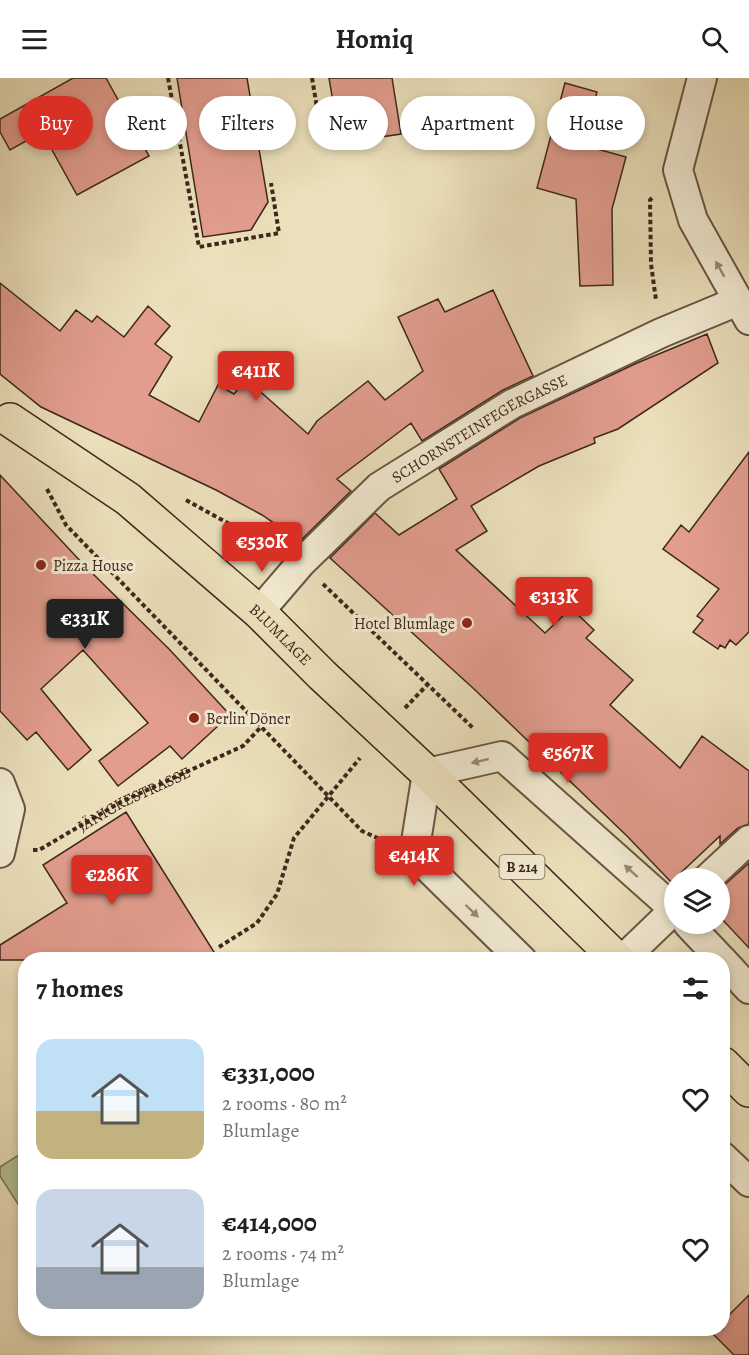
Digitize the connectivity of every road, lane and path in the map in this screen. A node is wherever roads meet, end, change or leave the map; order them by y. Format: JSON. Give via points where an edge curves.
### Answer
{"nodes":[{"id":1,"x":168,"y":78,"type":"edge"},
{"id":2,"x":312,"y":78,"type":"edge"},
{"id":3,"x":702,"y":78,"type":"edge"},
{"id":4,"x":315,"y":96,"type":"edge"},
{"id":5,"x":678,"y":170,"type":"junction"},
{"id":6,"x":271,"y":183,"type":"dead end"},
{"id":7,"x":743,"y":311,"type":"edge"},
{"id":8,"x":661,"y":333,"type":"junction"},
{"id":9,"x":10,"y":420,"type":"dead end"},
{"id":10,"x":44,"y":483,"type":"dead end"},
{"id":11,"x":259,"y":612,"type":"junction"},
{"id":12,"x":261,"y":727,"type":"junction"},
{"id":13,"x":427,"y":773,"type":"junction"},
{"id":14,"x":0,"y":783,"type":"edge"},
{"id":15,"x":328,"y":796,"type":"junction"},
{"id":16,"x":749,"y":840,"type":"edge"},
{"id":17,"x":1,"y":852,"type":"edge"},
{"id":18,"x":414,"y":854,"type":"junction"},
{"id":19,"x":719,"y":868,"type":"edge"},
{"id":20,"x":664,"y":899,"type":"edge"},
{"id":21,"x":664,"y":919,"type":"edge"},
{"id":22,"x":697,"y":934,"type":"edge"},
{"id":23,"x":219,"y":947,"type":"dead end"},
{"id":24,"x":514,"y":952,"type":"edge"},
{"id":25,"x":612,"y":952,"type":"edge"},
{"id":26,"x":629,"y":952,"type":"edge"},
{"id":27,"x":714,"y":952,"type":"edge"},
{"id":28,"x":730,"y":969,"type":"edge"},
{"id":29,"x":749,"y":989,"type":"edge"},
{"id":30,"x":730,"y":1071,"type":"edge"},
{"id":31,"x":749,"y":1090,"type":"edge"},
{"id":32,"x":730,"y":1164,"type":"edge"},
{"id":33,"x":749,"y":1182,"type":"edge"}],
"edges":[{"from":1,"to":6,"type":"path","via":[[199,247],[279,233]]},
{"from":2,"to":4,"type":"path"},
{"from":3,"to":5,"type":"street"},
{"from":7,"to":5,"type":"street","one_way":true,"via":[[693,220]]},
{"from":5,"to":8,"type":"path","via":[[650,200],[651,264]]},
{"from":7,"to":8,"type":"street","name":"SCHORNSTEINFEGERGASSE"},
{"from":8,"to":11,"type":"street","name":"SCHORNSTEINFEGERGASSE","via":[[512,404],[379,487],[301,563]]},
{"from":9,"to":11,"type":"main road","name":"BLUMLAGE","number":"B 214","via":[[128,499]]},
{"from":10,"to":12,"type":"path","via":[[66,525]]},
{"from":11,"to":13,"type":"main road","name":"BLUMLAGE","number":"B 214"},
{"from":12,"to":15,"type":"path"},
{"from":12,"to":17,"type":"path","name":"JÄNICKESTRASSE","via":[[243,746],[121,802],[39,850]]},
{"from":13,"to":18,"type":"street"},
{"from":20,"to":13,"type":"street","one_way":true,"via":[[502,756]]},
{"from":13,"to":25,"type":"main road","name":"BLUMLAGE","number":"B 214"},
{"from":14,"to":17,"type":"street","via":[[10,809]]},
{"from":15,"to":18,"type":"path","via":[[362,831]]},
{"from":15,"to":23,"type":"path","via":[[294,838],[277,894],[257,923]]},
{"from":16,"to":19,"type":"street"},
{"from":18,"to":24,"type":"street","one_way":true},
{"from":21,"to":26,"type":"street"},
{"from":22,"to":27,"type":"street"},
{"from":28,"to":29,"type":"street"},
{"from":30,"to":31,"type":"main road"},
{"from":32,"to":33,"type":"street"}]}
